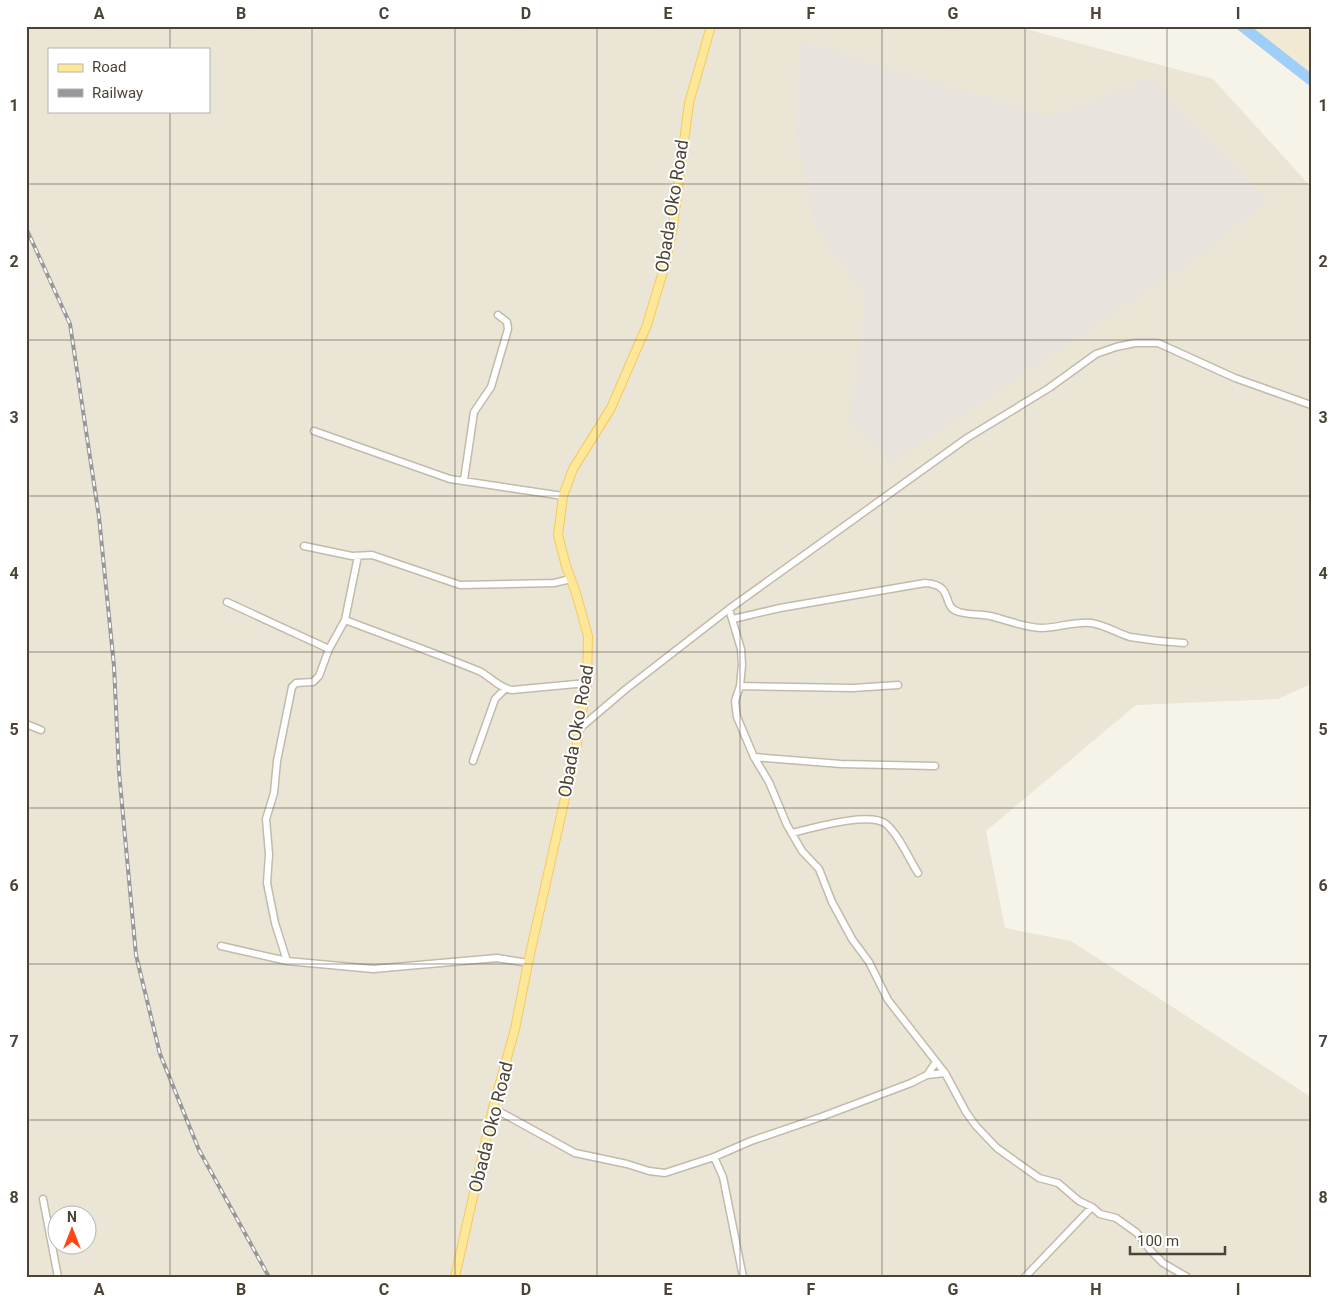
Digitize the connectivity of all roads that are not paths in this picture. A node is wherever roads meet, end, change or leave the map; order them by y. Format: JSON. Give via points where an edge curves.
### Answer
{"nodes":[{"id":1,"x":710,"y":26,"type":"edge"},
{"id":2,"x":498,"y":315,"type":"dead end"},
{"id":3,"x":1311,"y":405,"type":"edge"},
{"id":4,"x":314,"y":431,"type":"dead end"},
{"id":5,"x":464,"y":480,"type":"junction"},
{"id":6,"x":563,"y":496,"type":"junction"},
{"id":7,"x":304,"y":546,"type":"dead end"},
{"id":8,"x":358,"y":556,"type":"junction"},
{"id":9,"x":571,"y":579,"type":"junction"},
{"id":10,"x":227,"y":602,"type":"dead end"},
{"id":11,"x":729,"y":609,"type":"junction"},
{"id":12,"x":732,"y":619,"type":"junction"},
{"id":13,"x":345,"y":620,"type":"junction"},
{"id":14,"x":1184,"y":643,"type":"dead end"},
{"id":15,"x":329,"y":649,"type":"junction"},
{"id":16,"x":587,"y":683,"type":"junction"},
{"id":17,"x":898,"y":685,"type":"dead end"},
{"id":18,"x":740,"y":686,"type":"junction"},
{"id":19,"x":505,"y":689,"type":"junction"},
{"id":20,"x":26,"y":724,"type":"edge"},
{"id":21,"x":41,"y":730,"type":"dead end"},
{"id":22,"x":579,"y":730,"type":"junction"},
{"id":23,"x":754,"y":757,"type":"junction"},
{"id":24,"x":473,"y":761,"type":"dead end"},
{"id":25,"x":935,"y":766,"type":"dead end"},
{"id":26,"x":792,"y":833,"type":"junction"},
{"id":27,"x":918,"y":873,"type":"dead end"},
{"id":28,"x":221,"y":946,"type":"dead end"},
{"id":29,"x":287,"y":961,"type":"junction"},
{"id":30,"x":528,"y":963,"type":"junction"},
{"id":31,"x":936,"y":1062,"type":"junction"},
{"id":32,"x":945,"y":1073,"type":"junction"},
{"id":33,"x":927,"y":1075,"type":"junction"},
{"id":34,"x":493,"y":1108,"type":"junction"},
{"id":35,"x":714,"y":1157,"type":"junction"},
{"id":36,"x":42,"y":1199,"type":"dead end"},
{"id":37,"x":1092,"y":1207,"type":"junction"},
{"id":38,"x":58,"y":1277,"type":"edge"},
{"id":39,"x":455,"y":1277,"type":"edge"},
{"id":40,"x":743,"y":1277,"type":"edge"},
{"id":41,"x":1025,"y":1277,"type":"edge"},
{"id":42,"x":1187,"y":1277,"type":"edge"}],
"edges":[{"from":1,"to":6,"type":"main road","name":"Obada Oko Road","via":[[689,103],[665,265],[647,325],[611,408],[573,469]]},
{"from":2,"to":5,"type":"street","via":[[507,322],[508,328],[491,387],[474,412]]},
{"from":3,"to":11,"type":"street","via":[[1235,378],[1164,344],[1135,343],[1096,354],[1049,388],[967,438]]},
{"from":4,"to":5,"type":"street","via":[[450,479]]},
{"from":5,"to":6,"type":"street"},
{"from":6,"to":9,"type":"main road","name":"Obada Oko Road","via":[[558,535]]},
{"from":7,"to":8,"type":"street"},
{"from":8,"to":9,"type":"street","via":[[372,555],[460,584],[554,583]]},
{"from":8,"to":13,"type":"street"},
{"from":9,"to":16,"type":"main road","name":"Obada Oko Road","via":[[588,636]]},
{"from":10,"to":15,"type":"street"},
{"from":11,"to":12,"type":"street"},
{"from":11,"to":22,"type":"street"},
{"from":12,"to":14,"type":"street","via":[[925,583],[940,586],[954,610],[962,613],[988,615],[1027,627],[1090,623],[1132,637]]},
{"from":12,"to":18,"type":"street","via":[[741,649]]},
{"from":13,"to":15,"type":"street"},
{"from":13,"to":19,"type":"street","via":[[488,675]]},
{"from":15,"to":29,"type":"street","via":[[316,680],[309,684],[296,683],[292,687],[274,793],[266,819],[267,883]]},
{"from":16,"to":19,"type":"street"},
{"from":16,"to":22,"type":"main road","name":"Obada Oko Road"},
{"from":17,"to":18,"type":"street","via":[[853,688]]},
{"from":18,"to":23,"type":"street","via":[[736,701],[738,718]]},
{"from":19,"to":24,"type":"street","via":[[495,699]]},
{"from":20,"to":21,"type":"street"},
{"from":22,"to":30,"type":"main road","name":"Obada Oko Road"},
{"from":23,"to":25,"type":"street","via":[[841,764]]},
{"from":23,"to":26,"type":"street"},
{"from":26,"to":27,"type":"street","via":[[873,819],[892,829]]},
{"from":26,"to":31,"type":"street","via":[[802,852],[819,869],[836,909],[888,1000]]},
{"from":28,"to":29,"type":"street"},
{"from":29,"to":30,"type":"street","via":[[373,969],[497,958]]},
{"from":30,"to":34,"type":"main road","name":"Obada Oko Road","via":[[515,1029]]},
{"from":31,"to":32,"type":"street"},
{"from":31,"to":33,"type":"street"},
{"from":32,"to":33,"type":"street"},
{"from":32,"to":37,"type":"street","via":[[966,1112],[996,1148],[1040,1178],[1058,1182],[1079,1201]]},
{"from":33,"to":35,"type":"street"},
{"from":34,"to":35,"type":"street","via":[[575,1153],[649,1171],[676,1170]]},
{"from":34,"to":39,"type":"main road","name":"Obada Oko Road"},
{"from":35,"to":40,"type":"street","via":[[723,1177]]},
{"from":36,"to":38,"type":"street"},
{"from":37,"to":41,"type":"street"},
{"from":37,"to":42,"type":"street","via":[[1137,1233],[1163,1263]]}]}
